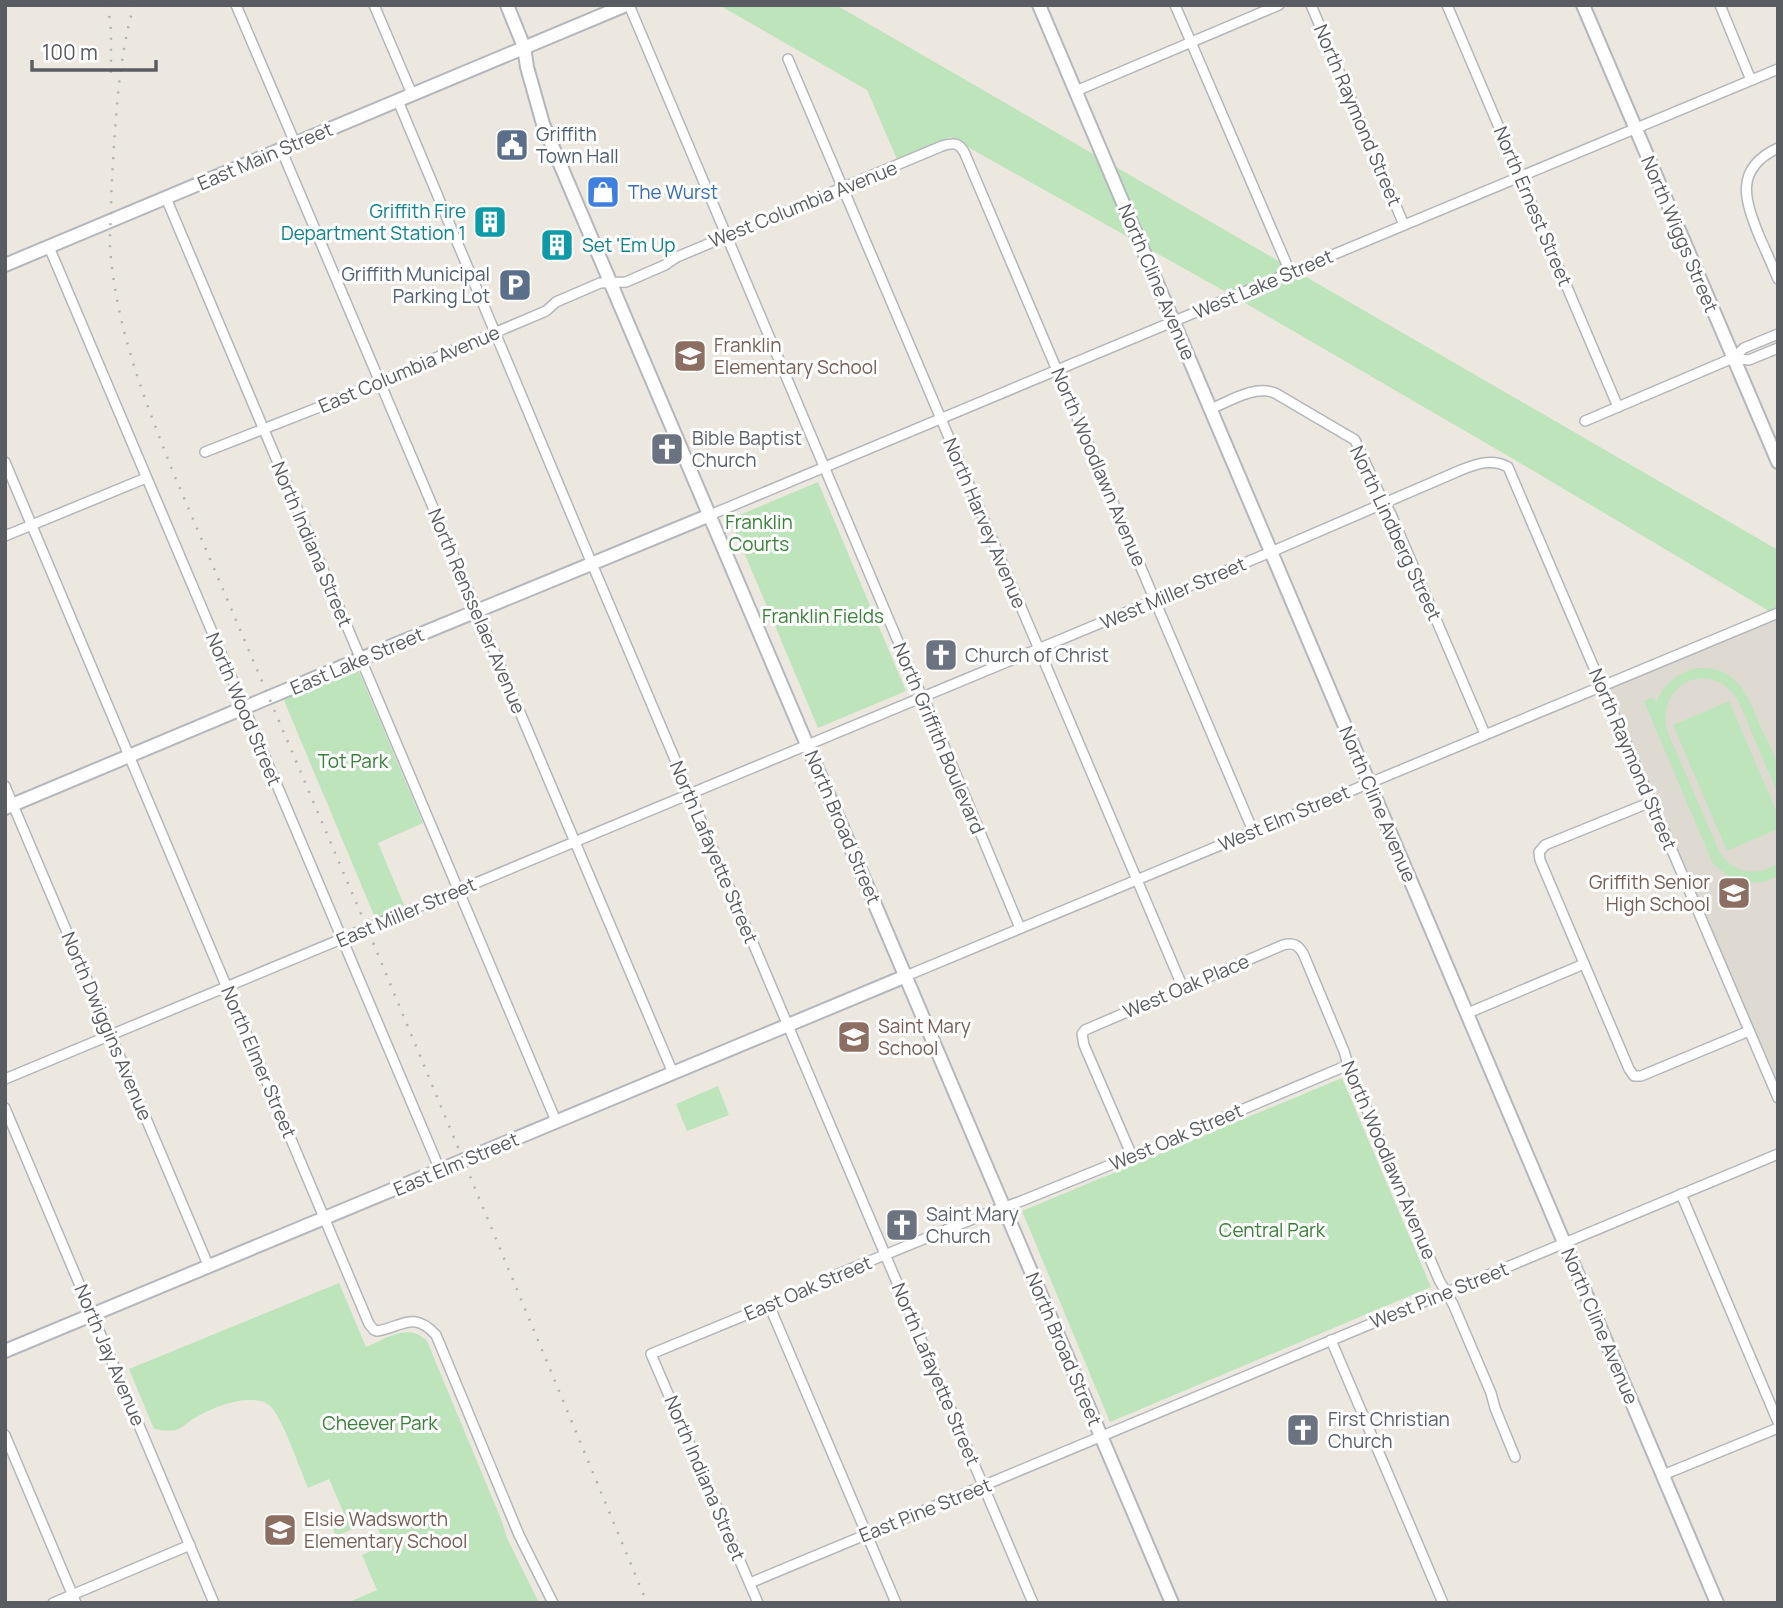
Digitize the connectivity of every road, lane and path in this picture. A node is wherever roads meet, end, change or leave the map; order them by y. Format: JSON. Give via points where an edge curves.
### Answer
{"nodes":[{"id":1,"x":236,"y":5,"type":"edge"},
{"id":2,"x":374,"y":5,"type":"edge"},
{"id":3,"x":507,"y":5,"type":"edge"},
{"id":4,"x":628,"y":5,"type":"edge"},
{"id":5,"x":1040,"y":5,"type":"edge"},
{"id":6,"x":1175,"y":5,"type":"edge"},
{"id":7,"x":1279,"y":5,"type":"edge"},
{"id":8,"x":1311,"y":5,"type":"edge"},
{"id":9,"x":1447,"y":5,"type":"edge"},
{"id":10,"x":1583,"y":5,"type":"edge"},
{"id":11,"x":1720,"y":5,"type":"edge"},
{"id":12,"x":1191,"y":42,"type":"junction"},
{"id":13,"x":524,"y":47,"type":"junction"},
{"id":14,"x":788,"y":59,"type":"dead end"},
{"id":15,"x":1778,"y":69,"type":"edge"},
{"id":16,"x":1751,"y":80,"type":"junction"},
{"id":17,"x":1076,"y":91,"type":"junction"},
{"id":18,"x":412,"y":94,"type":"junction"},
{"id":19,"x":398,"y":101,"type":"junction"},
{"id":20,"x":1635,"y":128,"type":"junction"},
{"id":21,"x":295,"y":143,"type":"junction"},
{"id":22,"x":958,"y":145,"type":"joint"},
{"id":23,"x":1778,"y":148,"type":"edge"},
{"id":24,"x":281,"y":149,"type":"junction"},
{"id":25,"x":1520,"y":176,"type":"junction"},
{"id":26,"x":843,"y":188,"type":"junction"},
{"id":27,"x":166,"y":198,"type":"junction"},
{"id":28,"x":1404,"y":225,"type":"junction"},
{"id":29,"x":726,"y":236,"type":"junction"},
{"id":30,"x":49,"y":247,"type":"junction"},
{"id":31,"x":5,"y":265,"type":"edge"},
{"id":32,"x":1290,"y":272,"type":"junction"},
{"id":33,"x":1778,"y":279,"type":"edge"},
{"id":34,"x":611,"y":283,"type":"junction"},
{"id":35,"x":1174,"y":322,"type":"junction"},
{"id":36,"x":495,"y":333,"type":"junction"},
{"id":37,"x":1778,"y":334,"type":"edge"},
{"id":38,"x":1778,"y":348,"type":"edge"},
{"id":39,"x":1733,"y":358,"type":"junction"},
{"id":40,"x":1057,"y":369,"type":"junction"},
{"id":41,"x":379,"y":381,"type":"junction"},
{"id":42,"x":1618,"y":407,"type":"junction"},
{"id":43,"x":1211,"y":409,"type":"junction"},
{"id":44,"x":941,"y":418,"type":"junction"},
{"id":45,"x":1585,"y":421,"type":"dead end"},
{"id":46,"x":264,"y":429,"type":"junction"},
{"id":47,"x":205,"y":453,"type":"dead end"},
{"id":48,"x":5,"y":462,"type":"edge"},
{"id":49,"x":1778,"y":462,"type":"edge"},
{"id":50,"x":1500,"y":463,"type":"joint"},
{"id":51,"x":824,"y":467,"type":"junction"},
{"id":52,"x":146,"y":478,"type":"junction"},
{"id":53,"x":1385,"y":503,"type":"junction"},
{"id":54,"x":710,"y":515,"type":"junction"},
{"id":55,"x":32,"y":525,"type":"junction"},
{"id":56,"x":5,"y":536,"type":"edge"},
{"id":57,"x":1271,"y":552,"type":"junction"},
{"id":58,"x":592,"y":563,"type":"junction"},
{"id":59,"x":1155,"y":601,"type":"junction"},
{"id":60,"x":477,"y":611,"type":"junction"},
{"id":61,"x":1778,"y":613,"type":"edge"},
{"id":62,"x":1039,"y":649,"type":"junction"},
{"id":63,"x":360,"y":659,"type":"junction"},
{"id":64,"x":1601,"y":686,"type":"junction"},
{"id":65,"x":922,"y":697,"type":"junction"},
{"id":66,"x":244,"y":709,"type":"junction"},
{"id":67,"x":1485,"y":734,"type":"junction"},
{"id":68,"x":808,"y":745,"type":"junction"},
{"id":69,"x":129,"y":757,"type":"junction"},
{"id":70,"x":1369,"y":782,"type":"junction"},
{"id":71,"x":5,"y":786,"type":"edge"},
{"id":72,"x":690,"y":794,"type":"junction"},
{"id":73,"x":1651,"y":802,"type":"junction"},
{"id":74,"x":9,"y":806,"type":"edge"},
{"id":75,"x":1253,"y":831,"type":"junction"},
{"id":76,"x":575,"y":842,"type":"junction"},
{"id":77,"x":1137,"y":879,"type":"junction"},
{"id":78,"x":458,"y":891,"type":"junction"},
{"id":79,"x":1020,"y":928,"type":"junction"},
{"id":80,"x":342,"y":939,"type":"junction"},
{"id":81,"x":1292,"y":943,"type":"joint"},
{"id":82,"x":1584,"y":964,"type":"junction"},
{"id":83,"x":906,"y":976,"type":"junction"},
{"id":84,"x":227,"y":987,"type":"junction"},
{"id":85,"x":1183,"y":988,"type":"junction"},
{"id":86,"x":1468,"y":1013,"type":"junction"},
{"id":87,"x":788,"y":1025,"type":"junction"},
{"id":88,"x":1749,"y":1031,"type":"junction"},
{"id":89,"x":111,"y":1036,"type":"junction"},
{"id":90,"x":1348,"y":1065,"type":"junction"},
{"id":91,"x":673,"y":1073,"type":"junction"},
{"id":92,"x":5,"y":1079,"type":"edge"},
{"id":93,"x":1778,"y":1098,"type":"edge"},
{"id":94,"x":5,"y":1108,"type":"edge"},
{"id":95,"x":556,"y":1122,"type":"junction"},
{"id":96,"x":1778,"y":1154,"type":"edge"},
{"id":97,"x":1132,"y":1156,"type":"junction"},
{"id":98,"x":440,"y":1170,"type":"junction"},
{"id":99,"x":1681,"y":1194,"type":"junction"},
{"id":100,"x":1004,"y":1207,"type":"junction"},
{"id":101,"x":325,"y":1218,"type":"junction"},
{"id":102,"x":1565,"y":1243,"type":"junction"},
{"id":103,"x":886,"y":1255,"type":"junction"},
{"id":104,"x":209,"y":1267,"type":"junction"},
{"id":105,"x":1446,"y":1292,"type":"junction"},
{"id":106,"x":769,"y":1305,"type":"junction"},
{"id":107,"x":93,"y":1315,"type":"junction"},
{"id":108,"x":1331,"y":1340,"type":"junction"},
{"id":109,"x":5,"y":1351,"type":"edge"},
{"id":110,"x":651,"y":1354,"type":"joint"},
{"id":111,"x":1778,"y":1422,"type":"edge"},
{"id":112,"x":1778,"y":1428,"type":"edge"},
{"id":113,"x":5,"y":1436,"type":"edge"},
{"id":114,"x":1101,"y":1436,"type":"junction"},
{"id":115,"x":1515,"y":1457,"type":"dead end"},
{"id":116,"x":1663,"y":1475,"type":"junction"},
{"id":117,"x":983,"y":1486,"type":"junction"},
{"id":118,"x":866,"y":1534,"type":"junction"},
{"id":119,"x":190,"y":1545,"type":"junction"},
{"id":120,"x":750,"y":1583,"type":"junction"},
{"id":121,"x":74,"y":1599,"type":"edge"},
{"id":122,"x":53,"y":1603,"type":"edge"},
{"id":123,"x":214,"y":1603,"type":"edge"},
{"id":124,"x":553,"y":1603,"type":"edge"},
{"id":125,"x":758,"y":1603,"type":"edge"},
{"id":126,"x":896,"y":1603,"type":"edge"},
{"id":127,"x":1033,"y":1603,"type":"edge"},
{"id":128,"x":1172,"y":1603,"type":"edge"},
{"id":129,"x":1443,"y":1603,"type":"edge"},
{"id":130,"x":1717,"y":1603,"type":"edge"}],
"edges":[{"from":1,"to":21,"type":"street"},
{"from":2,"to":18,"type":"street"},
{"from":3,"to":13,"type":"street","name":"North Broad Street"},
{"from":4,"to":13,"type":"street","name":"East Main Street"},
{"from":4,"to":29,"type":"street","name":"North Griffith Boulevard"},
{"from":5,"to":17,"type":"street","name":"North Cline Avenue"},
{"from":6,"to":12,"type":"street"},
{"from":7,"to":12,"type":"street"},
{"from":8,"to":28,"type":"street","name":"North Raymond Street"},
{"from":9,"to":25,"type":"street","name":"North Ernest Street"},
{"from":10,"to":20,"type":"street","name":"North Wiggs Street"},
{"from":11,"to":16,"type":"street"},
{"from":12,"to":17,"type":"street"},
{"from":12,"to":32,"type":"street"},
{"from":13,"to":18,"type":"street","name":"East Main Street"},
{"from":13,"to":34,"type":"street","name":"North Broad Street","via":[[544,124]]},
{"from":14,"to":26,"type":"street","name":"North Harvey Avenue"},
{"from":15,"to":16,"type":"street","name":"West Lake Street"},
{"from":16,"to":20,"type":"street","name":"West Lake Street"},
{"from":17,"to":35,"type":"street","name":"North Cline Avenue"},
{"from":18,"to":19,"type":"street","name":"East Main Street"},
{"from":19,"to":21,"type":"street","name":"East Main Street"},
{"from":19,"to":36,"type":"street","name":"North Lafayette Street"},
{"from":20,"to":25,"type":"street","name":"West Lake Street"},
{"from":20,"to":39,"type":"street","name":"North Wiggs Street"},
{"from":21,"to":24,"type":"street","name":"East Main Street"},
{"from":22,"to":26,"type":"street","name":"West Columbia Avenue","via":[[942,146]]},
{"from":22,"to":40,"type":"street","name":"North Woodlawn Avenue"},
{"from":23,"to":33,"type":"street","via":[[1752,169],[1746,198]]},
{"from":24,"to":27,"type":"street","name":"East Main Street"},
{"from":24,"to":41,"type":"street","name":"North Rensselaer Avenue"},
{"from":25,"to":28,"type":"street","name":"West Lake Street"},
{"from":25,"to":42,"type":"street","name":"North Ernest Street"},
{"from":26,"to":29,"type":"street","name":"West Columbia Avenue"},
{"from":26,"to":44,"type":"street","name":"North Harvey Avenue"},
{"from":27,"to":30,"type":"street","name":"East Main Street"},
{"from":27,"to":46,"type":"street","name":"North Indiana Street"},
{"from":28,"to":32,"type":"street","name":"West Lake Street"},
{"from":29,"to":34,"type":"street","name":"West Columbia Avenue","via":[[626,282]]},
{"from":29,"to":51,"type":"street","name":"North Griffith Boulevard"},
{"from":30,"to":31,"type":"street","name":"East Main Street"},
{"from":30,"to":52,"type":"street","name":"North Wood Street"},
{"from":32,"to":35,"type":"street","name":"West Lake Street"},
{"from":34,"to":36,"type":"street","name":"East Columbia Avenue","via":[[600,283]]},
{"from":34,"to":54,"type":"street","name":"North Broad Street"},
{"from":35,"to":40,"type":"street","name":"West Lake Street"},
{"from":35,"to":43,"type":"street","name":"North Cline Avenue"},
{"from":36,"to":41,"type":"street","name":"East Columbia Avenue"},
{"from":36,"to":58,"type":"street","name":"North Lafayette Street"},
{"from":37,"to":39,"type":"street","via":[[1744,348]]},
{"from":38,"to":39,"type":"street","via":[[1749,360]]},
{"from":39,"to":42,"type":"street"},
{"from":39,"to":49,"type":"street","name":"North Wiggs Street"},
{"from":40,"to":44,"type":"street","name":"West Lake Street"},
{"from":40,"to":59,"type":"street","name":"North Woodlawn Avenue"},
{"from":41,"to":46,"type":"street","name":"East Columbia Avenue"},
{"from":41,"to":60,"type":"street","name":"North Rensselaer Avenue"},
{"from":42,"to":45,"type":"street"},
{"from":43,"to":53,"type":"street","name":"North Lindberg Street","via":[[1257,390],[1275,393],[1355,440]]},
{"from":43,"to":57,"type":"street","name":"North Cline Avenue"},
{"from":44,"to":51,"type":"street","name":"West Lake Street"},
{"from":44,"to":62,"type":"street","name":"North Harvey Avenue"},
{"from":46,"to":47,"type":"street","name":"East Columbia Avenue"},
{"from":46,"to":63,"type":"street","name":"North Indiana Street"},
{"from":48,"to":55,"type":"street","name":"North Elmer Street"},
{"from":50,"to":53,"type":"street","name":"West Miller Street","via":[[1477,464]]},
{"from":50,"to":64,"type":"street","name":"North Raymond Street","via":[[1508,467]]},
{"from":51,"to":54,"type":"street","name":"West Lake Street"},
{"from":51,"to":65,"type":"street","name":"North Griffith Boulevard"},
{"from":52,"to":55,"type":"street"},
{"from":52,"to":66,"type":"street","name":"North Wood Street"},
{"from":53,"to":57,"type":"street","name":"West Miller Street"},
{"from":53,"to":67,"type":"street","name":"North Lindberg Street"},
{"from":54,"to":58,"type":"street","name":"East Lake Street"},
{"from":54,"to":68,"type":"street","name":"North Broad Street"},
{"from":55,"to":56,"type":"street"},
{"from":55,"to":69,"type":"street","name":"North Elmer Street"},
{"from":57,"to":59,"type":"street","name":"West Miller Street"},
{"from":57,"to":70,"type":"street","name":"North Cline Avenue"},
{"from":58,"to":60,"type":"street","name":"East Lake Street"},
{"from":58,"to":72,"type":"street","name":"North Lafayette Street"},
{"from":59,"to":62,"type":"street","name":"West Miller Street"},
{"from":59,"to":75,"type":"street","name":"North Woodlawn Avenue"},
{"from":60,"to":63,"type":"street","name":"East Lake Street"},
{"from":60,"to":76,"type":"street","name":"North Rensselaer Avenue"},
{"from":61,"to":64,"type":"street","name":"West Elm Street"},
{"from":62,"to":65,"type":"street","name":"West Miller Street"},
{"from":62,"to":77,"type":"street","name":"North Harvey Avenue"},
{"from":63,"to":66,"type":"street","name":"East Lake Street"},
{"from":63,"to":78,"type":"street","name":"North Indiana Street"},
{"from":64,"to":67,"type":"street","name":"West Elm Street"},
{"from":64,"to":73,"type":"street","name":"North Raymond Street"},
{"from":65,"to":68,"type":"street","name":"West Miller Street"},
{"from":65,"to":79,"type":"street","name":"North Griffith Boulevard"},
{"from":66,"to":69,"type":"street","name":"East Lake Street"},
{"from":66,"to":80,"type":"street","name":"North Wood Street"},
{"from":67,"to":70,"type":"street","name":"West Elm Street"},
{"from":68,"to":72,"type":"street","name":"East Miller Street"},
{"from":68,"to":83,"type":"street","name":"North Broad Street"},
{"from":69,"to":74,"type":"street","name":"East Lake Street"},
{"from":69,"to":84,"type":"street","name":"North Elmer Street"},
{"from":70,"to":75,"type":"street","name":"West Elm Street"},
{"from":70,"to":86,"type":"street","name":"North Cline Avenue"},
{"from":71,"to":74,"type":"street","name":"North Dwiggins Avenue"},
{"from":72,"to":76,"type":"street","name":"East Miller Street"},
{"from":72,"to":87,"type":"street","name":"North Lafayette Street"},
{"from":73,"to":82,"type":"street","via":[[1545,845],[1539,852]]},
{"from":73,"to":88,"type":"street","name":"North Raymond Street"},
{"from":74,"to":89,"type":"street","name":"North Dwiggins Avenue"},
{"from":75,"to":77,"type":"street","name":"West Elm Street"},
{"from":76,"to":78,"type":"street","name":"East Miller Street"},
{"from":76,"to":91,"type":"street","name":"North Rensselaer Avenue"},
{"from":77,"to":79,"type":"street","name":"West Elm Street"},
{"from":77,"to":85,"type":"street","name":"North Harvey Avenue"},
{"from":78,"to":80,"type":"street","name":"East Miller Street"},
{"from":78,"to":95,"type":"street","name":"North Indiana Street"},
{"from":79,"to":83,"type":"street","name":"West Elm Street"},
{"from":80,"to":84,"type":"street","name":"East Miller Street"},
{"from":80,"to":98,"type":"street","name":"North Wood Street"},
{"from":81,"to":85,"type":"street","name":"West Oak Place"},
{"from":81,"to":90,"type":"street","name":"North Woodlawn Avenue","via":[[1303,953]]},
{"from":82,"to":86,"type":"street"},
{"from":82,"to":88,"type":"street","via":[[1634,1076]]},
{"from":83,"to":87,"type":"street","name":"East Elm Street"},
{"from":83,"to":100,"type":"street","name":"North Broad Street"},
{"from":84,"to":89,"type":"street","name":"East Miller Street"},
{"from":84,"to":101,"type":"street","name":"North Elmer Street"},
{"from":85,"to":97,"type":"street","name":"West Oak Place","via":[[1091,1026],[1082,1034]]},
{"from":86,"to":102,"type":"street","name":"North Cline Avenue"},
{"from":87,"to":91,"type":"street","name":"East Elm Street"},
{"from":87,"to":103,"type":"street","name":"North Lafayette Street"},
{"from":88,"to":93,"type":"street","name":"North Raymond Street"},
{"from":89,"to":92,"type":"street","name":"East Miller Street"},
{"from":89,"to":104,"type":"street","name":"North Dwiggins Avenue"},
{"from":90,"to":97,"type":"street","name":"West Oak Street"},
{"from":90,"to":105,"type":"street","name":"North Woodlawn Avenue"},
{"from":91,"to":95,"type":"street","name":"East Elm Street"},
{"from":94,"to":107,"type":"street","name":"North Jay Avenue"},
{"from":95,"to":98,"type":"street","name":"East Elm Street"},
{"from":96,"to":99,"type":"street","name":"West Pine Street"},
{"from":97,"to":100,"type":"street","name":"West Oak Street"},
{"from":98,"to":101,"type":"street","name":"East Elm Street"},
{"from":99,"to":102,"type":"street","name":"West Pine Street"},
{"from":99,"to":111,"type":"street"},
{"from":100,"to":103,"type":"street","name":"East Oak Street"},
{"from":100,"to":114,"type":"street","name":"North Broad Street"},
{"from":101,"to":104,"type":"street","name":"East Elm Street"},
{"from":101,"to":124,"type":"street","name":"North Elmer Street","via":[[371,1327],[380,1331],[413,1322],[436,1335],[519,1535]]},
{"from":102,"to":105,"type":"street","name":"West Pine Street"},
{"from":102,"to":116,"type":"street","name":"North Cline Avenue"},
{"from":103,"to":106,"type":"street","name":"East Oak Street"},
{"from":103,"to":117,"type":"street","name":"North Lafayette Street"},
{"from":104,"to":107,"type":"street","name":"East Elm Street"},
{"from":105,"to":108,"type":"street","name":"West Pine Street"},
{"from":105,"to":115,"type":"street","name":"North Woodlawn Avenue"},
{"from":106,"to":110,"type":"street","name":"East Oak Street"},
{"from":106,"to":118,"type":"street"},
{"from":107,"to":109,"type":"street","name":"East Elm Street"},
{"from":107,"to":119,"type":"street","name":"North Jay Avenue"},
{"from":108,"to":114,"type":"street","name":"West Pine Street"},
{"from":108,"to":129,"type":"street"},
{"from":110,"to":120,"type":"street","name":"North Indiana Street"},
{"from":112,"to":116,"type":"street"},
{"from":113,"to":121,"type":"street"},
{"from":114,"to":117,"type":"street","name":"East Pine Street"},
{"from":114,"to":128,"type":"street","name":"North Broad Street"},
{"from":116,"to":130,"type":"street","name":"North Cline Avenue"},
{"from":117,"to":118,"type":"street","name":"East Pine Street"},
{"from":117,"to":127,"type":"street","name":"North Lafayette Street"},
{"from":118,"to":120,"type":"street","name":"East Pine Street"},
{"from":118,"to":126,"type":"street"},
{"from":119,"to":121,"type":"street"},
{"from":119,"to":123,"type":"street","name":"North Jay Avenue"},
{"from":120,"to":125,"type":"street","name":"North Indiana Street"},
{"from":121,"to":122,"type":"street"}]}
